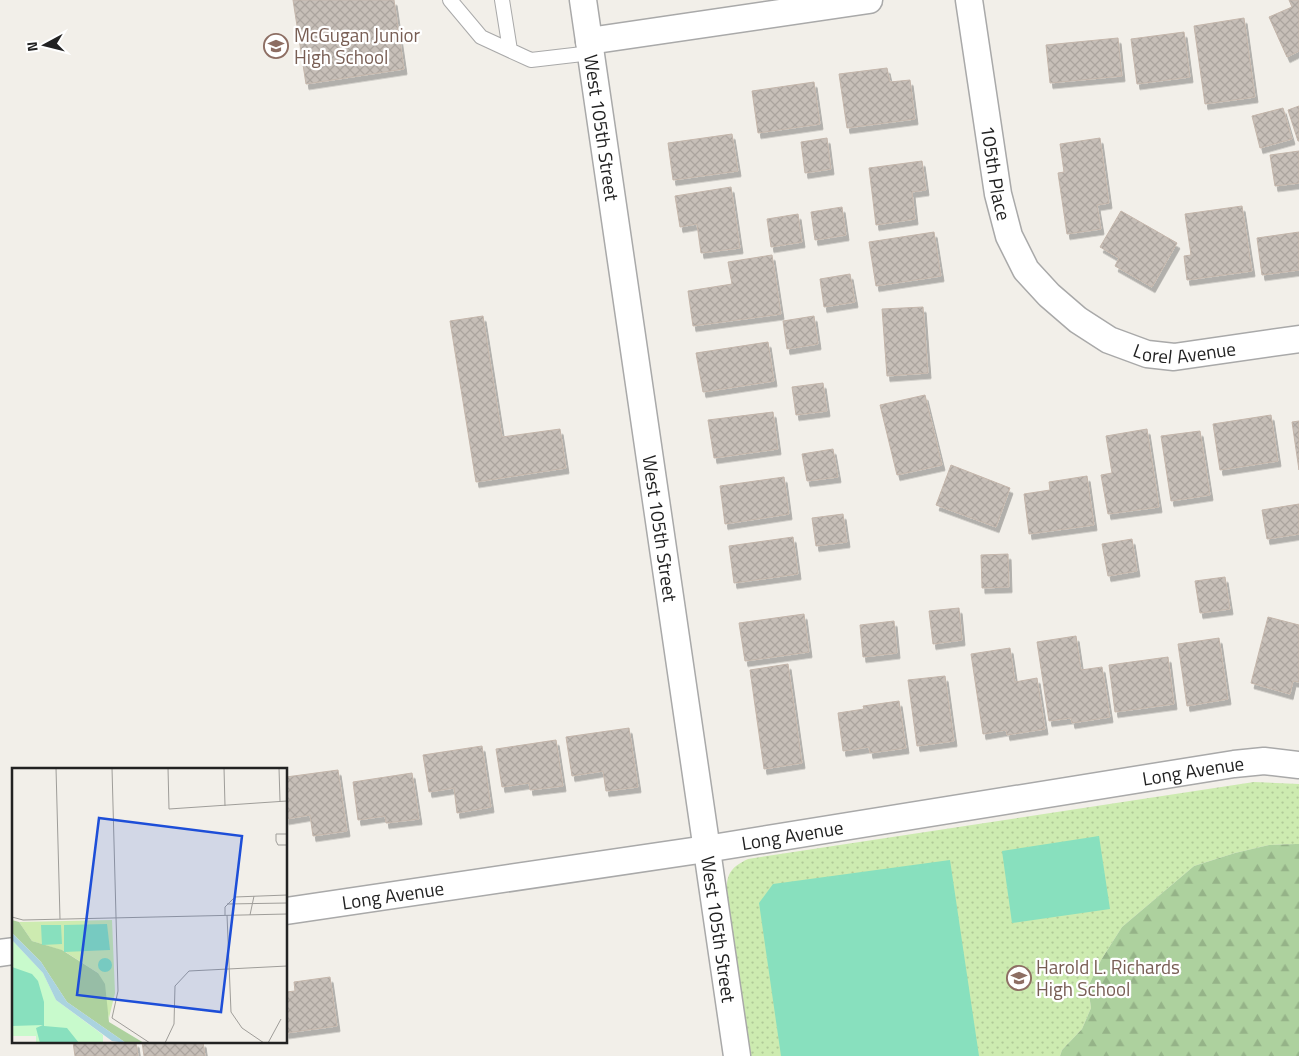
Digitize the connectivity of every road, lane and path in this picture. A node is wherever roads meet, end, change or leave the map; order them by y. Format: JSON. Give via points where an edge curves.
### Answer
{"nodes":[{"id":1,"x":450,"y":0,"type":"edge"},
{"id":2,"x":502,"y":0,"type":"edge"},
{"id":3,"x":583,"y":0,"type":"edge"},
{"id":4,"x":869,"y":0,"type":"edge"},
{"id":5,"x":969,"y":0,"type":"edge"},
{"id":6,"x":590,"y":47,"type":"junction"},
{"id":7,"x":510,"y":50,"type":"junction"},
{"id":8,"x":1078,"y":320,"type":"joint"},
{"id":9,"x":1299,"y":339,"type":"edge"},
{"id":10,"x":1299,"y":765,"type":"edge"},
{"id":11,"x":706,"y":849,"type":"junction"},
{"id":12,"x":288,"y":911,"type":"edge"},
{"id":13,"x":736,"y":1056,"type":"edge"}],
"edges":[{"from":1,"to":7,"type":"lane","via":[[481,37]]},
{"from":2,"to":7,"type":"lane"},
{"from":3,"to":6,"type":"street","name":"West 105th Street"},
{"from":4,"to":6,"type":"street"},
{"from":5,"to":8,"type":"street","name":"105th Place","via":[[998,194],[1009,236],[1026,270]]},
{"from":6,"to":7,"type":"lane","via":[[531,60]]},
{"from":6,"to":11,"type":"street","name":"West 105th Street"},
{"from":8,"to":9,"type":"street","name":"Lorel Avenue","via":[[1110,340],[1147,354],[1174,357]]},
{"from":10,"to":11,"type":"street","name":"Long Avenue","via":[[1264,761],[1234,764]]},
{"from":11,"to":12,"type":"street","name":"Long Avenue"},
{"from":11,"to":13,"type":"street","name":"West 105th Street"}]}
